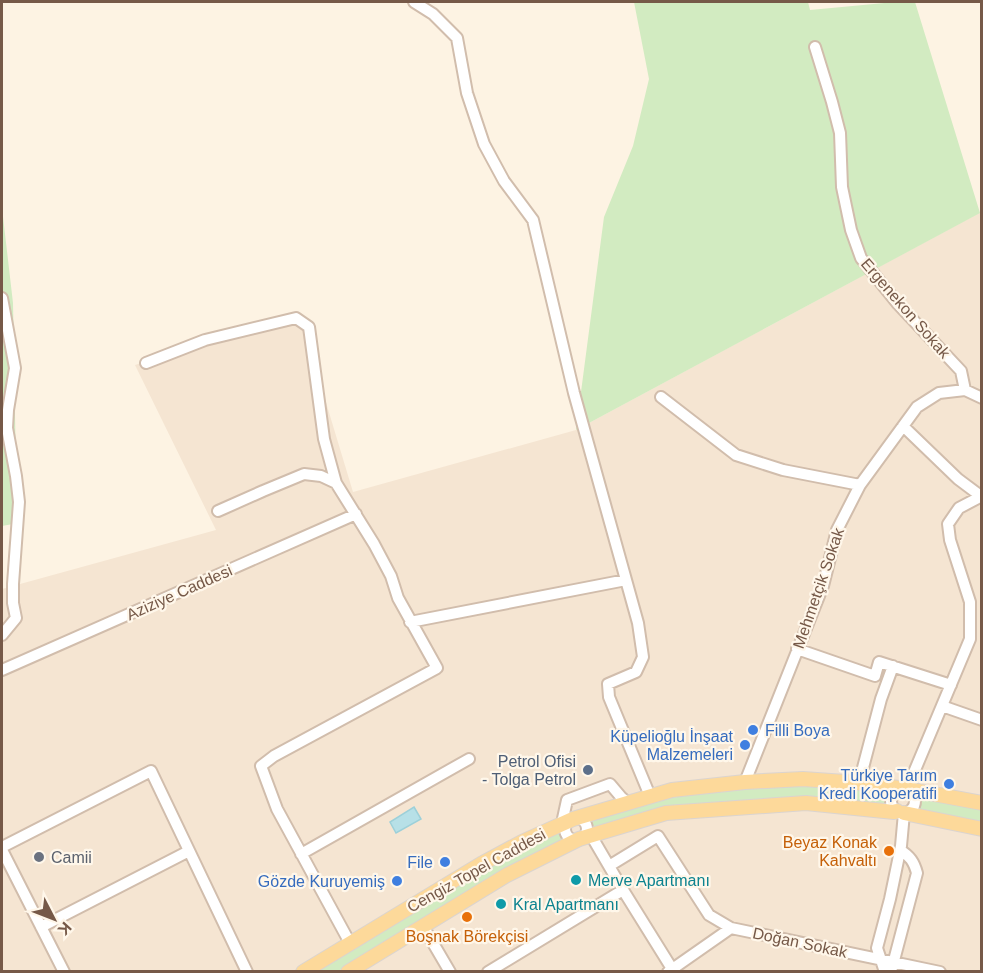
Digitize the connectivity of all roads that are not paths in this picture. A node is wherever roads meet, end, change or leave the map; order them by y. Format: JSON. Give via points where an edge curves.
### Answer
{"nodes":[{"id":1,"x":414,"y":2,"type":"edge"},
{"id":2,"x":815,"y":48,"type":"dead end"},
{"id":3,"x":2,"y":298,"type":"edge"},
{"id":4,"x":146,"y":363,"type":"dead end"},
{"id":5,"x":965,"y":390,"type":"junction"},
{"id":6,"x":661,"y":397,"type":"dead end"},
{"id":7,"x":981,"y":398,"type":"edge"},
{"id":8,"x":903,"y":426,"type":"junction"},
{"id":9,"x":336,"y":483,"type":"junction"},
{"id":10,"x":860,"y":485,"type":"junction"},
{"id":11,"x":981,"y":496,"type":"edge"},
{"id":12,"x":218,"y":511,"type":"dead end"},
{"id":13,"x":356,"y":513,"type":"junction"},
{"id":14,"x":626,"y":580,"type":"junction"},
{"id":15,"x":410,"y":622,"type":"junction"},
{"id":16,"x":2,"y":635,"type":"edge"},
{"id":17,"x":981,"y":637,"type":"edge"},
{"id":18,"x":970,"y":639,"type":"junction"},
{"id":19,"x":797,"y":649,"type":"junction"},
{"id":20,"x":893,"y":666,"type":"junction"},
{"id":21,"x":2,"y":670,"type":"edge"},
{"id":22,"x":951,"y":685,"type":"junction"},
{"id":23,"x":942,"y":706,"type":"junction"},
{"id":24,"x":981,"y":720,"type":"edge"},
{"id":25,"x":469,"y":759,"type":"dead end"},
{"id":26,"x":745,"y":782,"type":"junction"},
{"id":27,"x":859,"y":783,"type":"junction"},
{"id":28,"x":907,"y":789,"type":"junction"},
{"id":29,"x":650,"y":796,"type":"junction"},
{"id":30,"x":628,"y":803,"type":"junction"},
{"id":31,"x":981,"y":803,"type":"edge"},
{"id":32,"x":901,"y":812,"type":"junction"},
{"id":33,"x":568,"y":821,"type":"junction"},
{"id":34,"x":981,"y":829,"type":"edge"},
{"id":35,"x":585,"y":838,"type":"junction"},
{"id":36,"x":2,"y":848,"type":"edge"},
{"id":37,"x":900,"y":850,"type":"junction"},
{"id":38,"x":189,"y":851,"type":"junction"},
{"id":39,"x":301,"y":854,"type":"junction"},
{"id":40,"x":609,"y":866,"type":"junction"},
{"id":41,"x":623,"y":890,"type":"junction"},
{"id":42,"x":423,"y":926,"type":"junction"},
{"id":43,"x":41,"y":927,"type":"junction"},
{"id":44,"x":731,"y":928,"type":"junction"},
{"id":45,"x":350,"y":943,"type":"junction"},
{"id":46,"x":881,"y":959,"type":"junction"},
{"id":47,"x":893,"y":967,"type":"edge"},
{"id":48,"x":671,"y":971,"type":"edge"},
{"id":49,"x":64,"y":972,"type":"edge"},
{"id":50,"x":247,"y":972,"type":"edge"},
{"id":51,"x":303,"y":972,"type":"edge"},
{"id":52,"x":348,"y":972,"type":"edge"},
{"id":53,"x":450,"y":972,"type":"edge"},
{"id":54,"x":488,"y":972,"type":"edge"},
{"id":55,"x":885,"y":972,"type":"edge"},
{"id":56,"x":940,"y":972,"type":"edge"}],
"edges":[{"from":1,"to":14,"type":"street","via":[[457,38],[466,93],[484,144],[504,181],[533,220],[574,393]]},
{"from":2,"to":5,"type":"street","name":"Ergenekon Sokak","via":[[840,133],[842,187],[850,230],[861,258],[961,371]]},
{"from":3,"to":16,"type":"street","via":[[15,368],[7,428],[19,502],[13,584],[16,618]]},
{"from":4,"to":9,"type":"street","via":[[204,340],[296,318],[309,327],[324,439]]},
{"from":5,"to":7,"type":"street"},
{"from":5,"to":8,"type":"street","name":"Mehmetçik Sokak","via":[[939,393],[917,407]]},
{"from":6,"to":10,"type":"street","via":[[736,455],[783,470]]},
{"from":8,"to":10,"type":"street","name":"Mehmetçik Sokak"},
{"from":8,"to":11,"type":"street"},
{"from":9,"to":12,"type":"street","via":[[304,474]]},
{"from":9,"to":13,"type":"street"},
{"from":10,"to":19,"type":"street","name":"Mehmetçik Sokak","via":[[837,530],[823,586]]},
{"from":11,"to":18,"type":"street","via":[[959,508],[948,524],[970,602]]},
{"from":13,"to":15,"type":"street","via":[[391,576]]},
{"from":13,"to":21,"type":"street","name":"Aziziye Caddesi"},
{"from":14,"to":15,"type":"street"},
{"from":14,"to":29,"type":"street","via":[[643,657],[636,672],[608,684],[609,697]]},
{"from":15,"to":39,"type":"street","via":[[437,668],[261,766],[277,809]]},
{"from":17,"to":18,"type":"street"},
{"from":18,"to":22,"type":"street"},
{"from":19,"to":20,"type":"street","via":[[875,676],[879,662]]},
{"from":19,"to":26,"type":"street","name":"Mehmetçik Sokak"},
{"from":20,"to":22,"type":"street"},
{"from":20,"to":27,"type":"street"},
{"from":22,"to":23,"type":"street"},
{"from":23,"to":24,"type":"street"},
{"from":23,"to":28,"type":"street"},
{"from":25,"to":39,"type":"street"},
{"from":26,"to":27,"type":"main road","name":"Cengiz Topel Caddesi","via":[[803,779]]},
{"from":26,"to":29,"type":"main road","name":"Cengiz Topel Caddesi"},
{"from":27,"to":28,"type":"main road","name":"Cengiz Topel Caddesi"},
{"from":28,"to":31,"type":"main road","name":"Cengiz Topel Caddesi"},
{"from":28,"to":32,"type":"street","via":[[915,802],[911,809]]},
{"from":28,"to":32,"type":"street","via":[[896,791],[892,798],[892,805]]},
{"from":29,"to":30,"type":"main road","name":"Cengiz Topel Caddesi"},
{"from":30,"to":33,"type":"main road","name":"Cengiz Topel Caddesi"},
{"from":30,"to":33,"type":"street","via":[[610,784],[567,800]]},
{"from":32,"to":34,"type":"main road","name":"Cengiz Topel Caddesi"},
{"from":32,"to":35,"type":"main road","name":"Cengiz Topel Caddesi","via":[[806,803],[666,813]]},
{"from":32,"to":37,"type":"street"},
{"from":33,"to":35,"type":"street","via":[[581,819],[586,825]]},
{"from":33,"to":45,"type":"main road","name":"Cengiz Topel Caddesi","via":[[481,864]]},
{"from":35,"to":40,"type":"street"},
{"from":35,"to":42,"type":"main road","name":"Cengiz Topel Caddesi","via":[[507,874]]},
{"from":36,"to":38,"type":"street","via":[[151,771]]},
{"from":36,"to":43,"type":"street"},
{"from":37,"to":46,"type":"street","via":[[877,948]]},
{"from":37,"to":47,"type":"street","via":[[909,856],[917,873]]},
{"from":38,"to":43,"type":"street"},
{"from":38,"to":50,"type":"street"},
{"from":39,"to":45,"type":"street"},
{"from":40,"to":41,"type":"street"},
{"from":40,"to":44,"type":"street","via":[[658,836],[710,915]]},
{"from":41,"to":48,"type":"street"},
{"from":41,"to":54,"type":"street"},
{"from":42,"to":52,"type":"main road","name":"Cengiz Topel Caddesi"},
{"from":42,"to":53,"type":"street"},
{"from":43,"to":49,"type":"street"},
{"from":44,"to":46,"type":"street","name":"Doğan Sokak"},
{"from":44,"to":48,"type":"street","name":"Doğan Sokak"},
{"from":45,"to":51,"type":"main road","name":"Cengiz Topel Caddesi"},
{"from":46,"to":47,"type":"street","name":"Doğan Sokak"},
{"from":46,"to":55,"type":"street"},
{"from":47,"to":56,"type":"street","name":"Doğan Sokak"}]}
